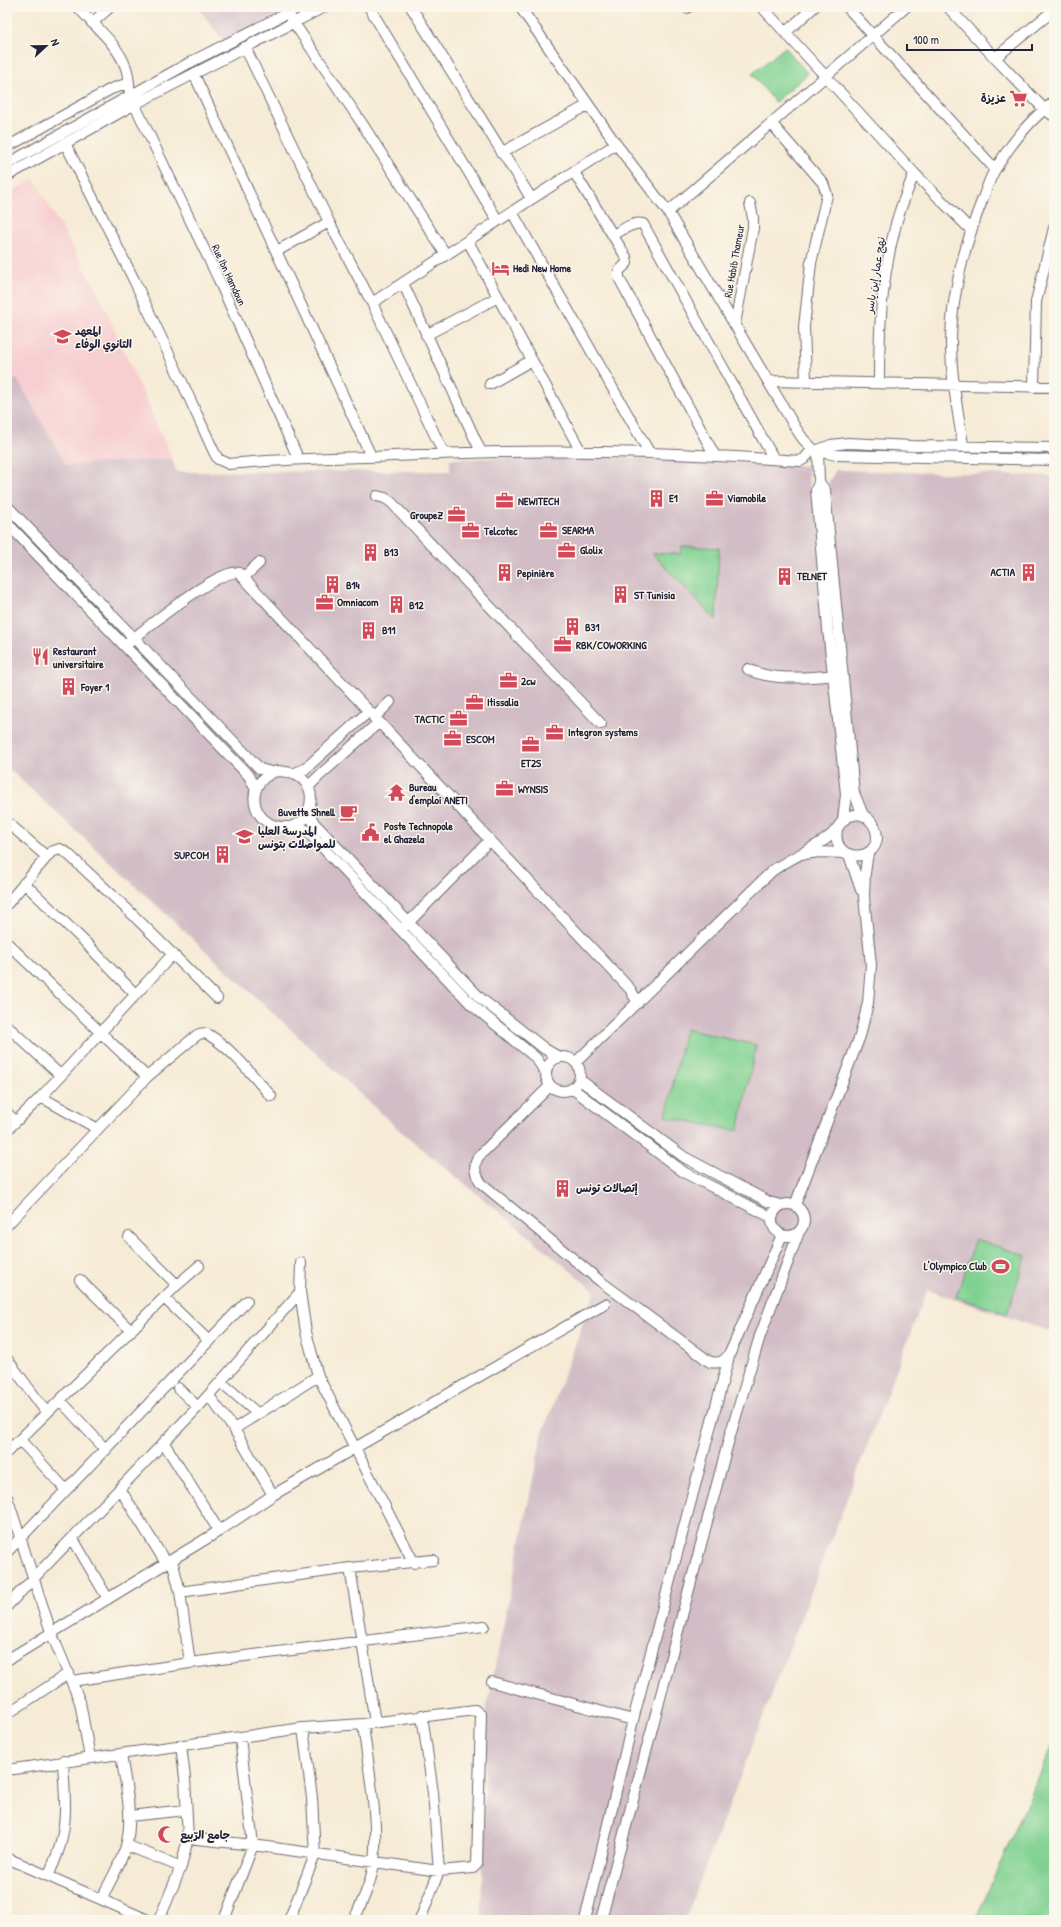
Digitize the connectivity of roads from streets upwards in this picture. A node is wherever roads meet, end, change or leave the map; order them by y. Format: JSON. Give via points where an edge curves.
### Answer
{"nodes":[{"id":1,"x":78,"y":7,"type":"edge"},
{"id":2,"x":110,"y":7,"type":"edge"},
{"id":3,"x":299,"y":7,"type":"edge"},
{"id":4,"x":324,"y":7,"type":"edge"},
{"id":5,"x":369,"y":7,"type":"edge"},
{"id":6,"x":411,"y":7,"type":"edge"},
{"id":7,"x":520,"y":7,"type":"edge"},
{"id":8,"x":762,"y":7,"type":"edge"},
{"id":9,"x":814,"y":7,"type":"edge"},
{"id":10,"x":847,"y":7,"type":"edge"},
{"id":11,"x":906,"y":7,"type":"edge"},
{"id":12,"x":953,"y":9,"type":"edge"},
{"id":13,"x":1054,"y":10,"type":"edge"},
{"id":14,"x":305,"y":16,"type":"junction"},
{"id":15,"x":290,"y":18,"type":"junction"},
{"id":16,"x":92,"y":23,"type":"junction"},
{"id":17,"x":785,"y":33,"type":"junction"},
{"id":18,"x":872,"y":35,"type":"junction"},
{"id":19,"x":245,"y":47,"type":"junction"},
{"id":20,"x":996,"y":58,"type":"junction"},
{"id":21,"x":194,"y":74,"type":"junction"},
{"id":22,"x":826,"y":77,"type":"junction"},
{"id":23,"x":129,"y":83,"type":"junction"},
{"id":24,"x":132,"y":100,"type":"junction"},
{"id":25,"x":1054,"y":102,"type":"edge"},
{"id":26,"x":588,"y":105,"type":"junction"},
{"id":27,"x":1044,"y":108,"type":"junction"},
{"id":28,"x":1054,"y":116,"type":"edge"},
{"id":29,"x":772,"y":124,"type":"junction"},
{"id":30,"x":65,"y":143,"type":"junction"},
{"id":31,"x":616,"y":144,"type":"junction"},
{"id":32,"x":7,"y":147,"type":"edge"},
{"id":33,"x":501,"y":153,"type":"junction"},
{"id":34,"x":7,"y":164,"type":"edge"},
{"id":35,"x":995,"y":169,"type":"junction"},
{"id":36,"x":574,"y":172,"type":"junction"},
{"id":37,"x":914,"y":173,"type":"junction"},
{"id":38,"x":7,"y":176,"type":"edge"},
{"id":39,"x":531,"y":198,"type":"junction"},
{"id":40,"x":750,"y":203,"type":"dead end"},
{"id":41,"x":512,"y":212,"type":"junction"},
{"id":42,"x":668,"y":212,"type":"junction"},
{"id":43,"x":498,"y":221,"type":"junction"},
{"id":44,"x":329,"y":222,"type":"junction"},
{"id":45,"x":1054,"y":228,"type":"edge"},
{"id":46,"x":971,"y":230,"type":"junction"},
{"id":47,"x":613,"y":235,"type":"junction"},
{"id":48,"x":468,"y":241,"type":"junction"},
{"id":49,"x":277,"y":251,"type":"junction"},
{"id":50,"x":446,"y":256,"type":"junction"},
{"id":51,"x":403,"y":283,"type":"junction"},
{"id":52,"x":498,"y":297,"type":"junction"},
{"id":53,"x":372,"y":303,"type":"junction"},
{"id":54,"x":735,"y":324,"type":"junction"},
{"id":55,"x":426,"y":335,"type":"junction"},
{"id":56,"x":532,"y":360,"type":"junction"},
{"id":57,"x":769,"y":381,"type":"junction"},
{"id":58,"x":806,"y":381,"type":"junction"},
{"id":59,"x":879,"y":383,"type":"junction"},
{"id":60,"x":490,"y":384,"type":"dead end"},
{"id":61,"x":953,"y":385,"type":"junction"},
{"id":62,"x":1034,"y":387,"type":"junction"},
{"id":63,"x":1054,"y":387,"type":"edge"},
{"id":64,"x":963,"y":445,"type":"junction"},
{"id":65,"x":1054,"y":448,"type":"edge"},
{"id":66,"x":580,"y":450,"type":"junction"},
{"id":67,"x":815,"y":450,"type":"junction"},
{"id":68,"x":481,"y":452,"type":"junction"},
{"id":69,"x":649,"y":452,"type":"junction"},
{"id":70,"x":444,"y":454,"type":"junction"},
{"id":71,"x":371,"y":456,"type":"junction"},
{"id":72,"x":715,"y":456,"type":"junction"},
{"id":73,"x":298,"y":458,"type":"junction"},
{"id":74,"x":774,"y":459,"type":"junction"},
{"id":75,"x":1054,"y":460,"type":"edge"},
{"id":76,"x":376,"y":496,"type":"dead end"},
{"id":77,"x":7,"y":506,"type":"edge"},
{"id":78,"x":7,"y":523,"type":"edge"},
{"id":79,"x":259,"y":563,"type":"dead end"},
{"id":80,"x":244,"y":577,"type":"junction"},
{"id":81,"x":135,"y":638,"type":"junction"},
{"id":82,"x":125,"y":646,"type":"junction"},
{"id":83,"x":748,"y":669,"type":"dead end"},
{"id":84,"x":838,"y":675,"type":"junction"},
{"id":85,"x":390,"y":702,"type":"dead end"},
{"id":86,"x":373,"y":718,"type":"junction"},
{"id":87,"x":601,"y":724,"type":"dead end"},
{"id":88,"x":272,"y":772,"type":"junction"},
{"id":89,"x":295,"y":773,"type":"junction"},
{"id":90,"x":308,"y":787,"type":"junction"},
{"id":91,"x":255,"y":788,"type":"junction"},
{"id":92,"x":308,"y":811,"type":"junction"},
{"id":93,"x":863,"y":815,"type":"junction"},
{"id":94,"x":843,"y":819,"type":"junction"},
{"id":95,"x":7,"y":822,"type":"edge"},
{"id":96,"x":295,"y":825,"type":"junction"},
{"id":97,"x":837,"y":830,"type":"junction"},
{"id":98,"x":490,"y":840,"type":"junction"},
{"id":99,"x":868,"y":853,"type":"junction"},
{"id":100,"x":801,"y":854,"type":"junction"},
{"id":101,"x":847,"y":854,"type":"junction"},
{"id":102,"x":47,"y":857,"type":"junction"},
{"id":103,"x":24,"y":884,"type":"junction"},
{"id":104,"x":864,"y":898,"type":"junction"},
{"id":105,"x":7,"y":904,"type":"edge"},
{"id":106,"x":408,"y":924,"type":"junction"},
{"id":107,"x":401,"y":931,"type":"junction"},
{"id":108,"x":7,"y":943,"type":"edge"},
{"id":109,"x":173,"y":954,"type":"junction"},
{"id":110,"x":135,"y":994,"type":"junction"},
{"id":111,"x":217,"y":998,"type":"dead end"},
{"id":112,"x":638,"y":1002,"type":"junction"},
{"id":113,"x":7,"y":1026,"type":"edge"},
{"id":114,"x":100,"y":1033,"type":"junction"},
{"id":115,"x":559,"y":1057,"type":"junction"},
{"id":116,"x":576,"y":1062,"type":"junction"},
{"id":117,"x":546,"y":1073,"type":"junction"},
{"id":118,"x":60,"y":1075,"type":"junction"},
{"id":119,"x":147,"y":1077,"type":"junction"},
{"id":120,"x":580,"y":1080,"type":"junction"},
{"id":121,"x":550,"y":1086,"type":"junction"},
{"id":122,"x":573,"y":1089,"type":"junction"},
{"id":123,"x":271,"y":1096,"type":"dead end"},
{"id":124,"x":41,"y":1097,"type":"junction"},
{"id":125,"x":7,"y":1113,"type":"edge"},
{"id":126,"x":15,"y":1122,"type":"junction"},
{"id":127,"x":98,"y":1129,"type":"junction"},
{"id":128,"x":7,"y":1130,"type":"edge"},
{"id":129,"x":780,"y":1205,"type":"junction"},
{"id":130,"x":795,"y":1205,"type":"junction"},
{"id":131,"x":771,"y":1217,"type":"junction"},
{"id":132,"x":7,"y":1225,"type":"edge"},
{"id":133,"x":799,"y":1232,"type":"junction"},
{"id":134,"x":129,"y":1236,"type":"dead end"},
{"id":135,"x":782,"y":1236,"type":"junction"},
{"id":136,"x":300,"y":1263,"type":"dead end"},
{"id":137,"x":199,"y":1266,"type":"dead end"},
{"id":138,"x":80,"y":1280,"type":"dead end"},
{"id":139,"x":177,"y":1284,"type":"junction"},
{"id":140,"x":300,"y":1292,"type":"junction"},
{"id":141,"x":164,"y":1298,"type":"junction"},
{"id":142,"x":247,"y":1301,"type":"dead end"},
{"id":143,"x":605,"y":1304,"type":"dead end"},
{"id":144,"x":131,"y":1331,"type":"junction"},
{"id":145,"x":209,"y":1341,"type":"junction"},
{"id":146,"x":730,"y":1352,"type":"junction"},
{"id":147,"x":7,"y":1360,"type":"edge"},
{"id":148,"x":318,"y":1376,"type":"junction"},
{"id":149,"x":221,"y":1382,"type":"junction"},
{"id":150,"x":178,"y":1388,"type":"dead end"},
{"id":151,"x":209,"y":1396,"type":"junction"},
{"id":152,"x":60,"y":1400,"type":"junction"},
{"id":153,"x":198,"y":1407,"type":"junction"},
{"id":154,"x":47,"y":1413,"type":"junction"},
{"id":155,"x":257,"y":1414,"type":"junction"},
{"id":156,"x":234,"y":1429,"type":"junction"},
{"id":157,"x":20,"y":1440,"type":"junction"},
{"id":158,"x":164,"y":1443,"type":"junction"},
{"id":159,"x":356,"y":1449,"type":"junction"},
{"id":160,"x":106,"y":1450,"type":"junction"},
{"id":161,"x":7,"y":1452,"type":"edge"},
{"id":162,"x":120,"y":1489,"type":"junction"},
{"id":163,"x":66,"y":1490,"type":"junction"},
{"id":164,"x":273,"y":1496,"type":"junction"},
{"id":165,"x":7,"y":1497,"type":"edge"},
{"id":166,"x":219,"y":1531,"type":"junction"},
{"id":167,"x":20,"y":1539,"type":"junction"},
{"id":168,"x":72,"y":1539,"type":"junction"},
{"id":169,"x":7,"y":1552,"type":"edge"},
{"id":170,"x":433,"y":1560,"type":"dead end"},
{"id":171,"x":169,"y":1561,"type":"junction"},
{"id":172,"x":414,"y":1562,"type":"junction"},
{"id":173,"x":350,"y":1568,"type":"junction"},
{"id":174,"x":34,"y":1580,"type":"junction"},
{"id":175,"x":180,"y":1592,"type":"junction"},
{"id":176,"x":108,"y":1599,"type":"junction"},
{"id":177,"x":7,"y":1606,"type":"edge"},
{"id":178,"x":484,"y":1626,"type":"dead end"},
{"id":179,"x":51,"y":1632,"type":"junction"},
{"id":180,"x":362,"y":1641,"type":"junction"},
{"id":181,"x":7,"y":1660,"type":"edge"},
{"id":182,"x":190,"y":1663,"type":"junction"},
{"id":183,"x":71,"y":1677,"type":"junction"},
{"id":184,"x":492,"y":1682,"type":"dead end"},
{"id":185,"x":7,"y":1714,"type":"edge"},
{"id":186,"x":422,"y":1715,"type":"junction"},
{"id":187,"x":633,"y":1720,"type":"junction"},
{"id":188,"x":375,"y":1722,"type":"junction"},
{"id":189,"x":363,"y":1724,"type":"junction"},
{"id":190,"x":302,"y":1728,"type":"junction"},
{"id":191,"x":240,"y":1738,"type":"junction"},
{"id":192,"x":181,"y":1745,"type":"junction"},
{"id":193,"x":121,"y":1754,"type":"junction"},
{"id":194,"x":90,"y":1758,"type":"junction"},
{"id":195,"x":63,"y":1761,"type":"junction"},
{"id":196,"x":7,"y":1770,"type":"edge"},
{"id":197,"x":186,"y":1810,"type":"junction"},
{"id":198,"x":129,"y":1816,"type":"junction"},
{"id":199,"x":188,"y":1838,"type":"junction"},
{"id":200,"x":126,"y":1845,"type":"junction"},
{"id":201,"x":253,"y":1845,"type":"junction"},
{"id":202,"x":316,"y":1855,"type":"junction"},
{"id":203,"x":7,"y":1858,"type":"edge"},
{"id":204,"x":374,"y":1862,"type":"junction"},
{"id":205,"x":181,"y":1867,"type":"junction"},
{"id":206,"x":439,"y":1871,"type":"junction"},
{"id":207,"x":48,"y":1876,"type":"junction"},
{"id":208,"x":101,"y":1899,"type":"junction"},
{"id":209,"x":148,"y":1920,"type":"edge"},
{"id":210,"x":159,"y":1920,"type":"edge"},
{"id":211,"x":224,"y":1920,"type":"edge"},
{"id":212,"x":289,"y":1920,"type":"edge"},
{"id":213,"x":354,"y":1920,"type":"edge"},
{"id":214,"x":420,"y":1920,"type":"edge"},
{"id":215,"x":585,"y":1920,"type":"edge"},
{"id":216,"x":601,"y":1920,"type":"edge"}],
"edges":[{"from":1,"to":16,"type":"street"},
{"from":2,"to":16,"type":"street"},
{"from":3,"to":14,"type":"street"},
{"from":3,"to":15,"type":"street"},
{"from":4,"to":14,"type":"street"},
{"from":5,"to":43,"type":"street"},
{"from":6,"to":33,"type":"street"},
{"from":7,"to":26,"type":"street"},
{"from":8,"to":17,"type":"street"},
{"from":9,"to":17,"type":"street"},
{"from":10,"to":18,"type":"street"},
{"from":11,"to":18,"type":"street"},
{"from":12,"to":20,"type":"street"},
{"from":13,"to":20,"type":"street"},
{"from":14,"to":15,"type":"street"},
{"from":15,"to":19,"type":"street"},
{"from":15,"to":24,"type":"street","via":[[189,63]]},
{"from":15,"to":50,"type":"street","via":[[361,122]]},
{"from":16,"to":23,"type":"street","via":[[119,54],[126,68]]},
{"from":17,"to":22,"type":"street"},
{"from":18,"to":22,"type":"street"},
{"from":18,"to":35,"type":"street"},
{"from":19,"to":21,"type":"street"},
{"from":19,"to":44,"type":"street"},
{"from":20,"to":27,"type":"street"},
{"from":21,"to":24,"type":"street"},
{"from":21,"to":49,"type":"street"},
{"from":22,"to":29,"type":"street"},
{"from":22,"to":37,"type":"street"},
{"from":23,"to":24,"type":"street"},
{"from":23,"to":32,"type":"street","via":[[111,89]]},
{"from":24,"to":30,"type":"street"},
{"from":24,"to":34,"type":"street"},
{"from":24,"to":73,"type":"street","name":"Rue Ibn Hamdoun","via":[[218,278]]},
{"from":25,"to":27,"type":"street"},
{"from":26,"to":31,"type":"street"},
{"from":26,"to":33,"type":"street"},
{"from":27,"to":28,"type":"street"},
{"from":27,"to":35,"type":"street"},
{"from":29,"to":42,"type":"street"},
{"from":29,"to":58,"type":"street","via":[[823,183],[827,195],[811,263],[804,327]]},
{"from":30,"to":38,"type":"street"},
{"from":30,"to":73,"type":"street","via":[[134,280],[218,459],[229,464]]},
{"from":31,"to":36,"type":"street"},
{"from":31,"to":42,"type":"street"},
{"from":33,"to":39,"type":"street"},
{"from":35,"to":46,"type":"street"},
{"from":36,"to":39,"type":"street"},
{"from":36,"to":47,"type":"street"},
{"from":37,"to":46,"type":"street"},
{"from":37,"to":59,"type":"street","name":"نهج عمار إبن ياسر","via":[[895,226],[886,269],[879,327]]},
{"from":39,"to":41,"type":"street"},
{"from":40,"to":54,"type":"street","name":"Rue Habib Thameur","via":[[753,228]]},
{"from":41,"to":43,"type":"street"},
{"from":41,"to":69,"type":"street"},
{"from":42,"to":54,"type":"street"},
{"from":43,"to":48,"type":"street"},
{"from":44,"to":49,"type":"street"},
{"from":44,"to":53,"type":"street"},
{"from":45,"to":62,"type":"street","via":[[1036,302]]},
{"from":46,"to":61,"type":"street","via":[[955,297],[951,342]]},
{"from":47,"to":72,"type":"street","via":[[628,261],[619,271],[619,278]]},
{"from":47,"to":74,"type":"street","via":[[633,224],[642,224]]},
{"from":48,"to":50,"type":"street"},
{"from":48,"to":52,"type":"street"},
{"from":49,"to":71,"type":"street"},
{"from":50,"to":51,"type":"street"},
{"from":51,"to":53,"type":"street"},
{"from":51,"to":55,"type":"street"},
{"from":52,"to":55,"type":"street"},
{"from":52,"to":56,"type":"street"},
{"from":53,"to":70,"type":"street"},
{"from":54,"to":57,"type":"street"},
{"from":55,"to":68,"type":"street"},
{"from":56,"to":60,"type":"street"},
{"from":56,"to":66,"type":"street"},
{"from":57,"to":58,"type":"street"},
{"from":57,"to":67,"type":"street","via":[[795,427]]},
{"from":58,"to":59,"type":"street"},
{"from":59,"to":61,"type":"street"},
{"from":61,"to":62,"type":"street"},
{"from":61,"to":64,"type":"street"},
{"from":62,"to":63,"type":"street"},
{"from":64,"to":65,"type":"street"},
{"from":64,"to":67,"type":"street","via":[[843,443]]},
{"from":66,"to":68,"type":"street"},
{"from":66,"to":69,"type":"street"},
{"from":67,"to":74,"type":"street","via":[[801,461]]},
{"from":67,"to":75,"type":"street","via":[[836,455],[874,457]]},
{"from":67,"to":84,"type":"street","via":[[819,482],[825,490]]},
{"from":68,"to":70,"type":"street"},
{"from":69,"to":72,"type":"street"},
{"from":70,"to":71,"type":"street"},
{"from":71,"to":73,"type":"street"},
{"from":72,"to":74,"type":"street"},
{"from":76,"to":87,"type":"street","via":[[391,502]]},
{"from":77,"to":81,"type":"street"},
{"from":78,"to":82,"type":"street"},
{"from":79,"to":80,"type":"street"},
{"from":80,"to":81,"type":"street","via":[[235,572],[224,574]]},
{"from":80,"to":86,"type":"street"},
{"from":81,"to":82,"type":"street"},
{"from":81,"to":88,"type":"street","via":[[260,769]]},
{"from":82,"to":91,"type":"street","via":[[249,776]]},
{"from":83,"to":84,"type":"street","via":[[764,676]]},
{"from":84,"to":93,"type":"street","via":[[854,793]]},
{"from":84,"to":94,"type":"street","via":[[846,794]]},
{"from":85,"to":86,"type":"street"},
{"from":86,"to":89,"type":"street","via":[[305,769]]},
{"from":86,"to":90,"type":"street"},
{"from":86,"to":98,"type":"street"},
{"from":88,"to":89,"type":"street","via":[[276,770]]},
{"from":88,"to":91,"type":"street","via":[[261,778]]},
{"from":89,"to":90,"type":"street","via":[[303,778]]},
{"from":90,"to":92,"type":"street"},
{"from":91,"to":96,"type":"street","via":[[256,810],[263,820],[276,826]]},
{"from":92,"to":96,"type":"street","via":[[305,820]]},
{"from":92,"to":106,"type":"street","via":[[314,823]]},
{"from":93,"to":94,"type":"street"},
{"from":93,"to":99,"type":"street","via":[[876,828],[877,839]]},
{"from":94,"to":97,"type":"street"},
{"from":95,"to":102,"type":"street"},
{"from":96,"to":107,"type":"street","via":[[306,830]]},
{"from":97,"to":100,"type":"street"},
{"from":97,"to":101,"type":"street","via":[[835,838],[838,846]]},
{"from":98,"to":106,"type":"street"},
{"from":98,"to":112,"type":"street","via":[[630,989]]},
{"from":99,"to":101,"type":"street","via":[[860,856]]},
{"from":99,"to":104,"type":"street"},
{"from":100,"to":101,"type":"street"},
{"from":100,"to":112,"type":"street","via":[[772,872]]},
{"from":101,"to":104,"type":"street"},
{"from":102,"to":103,"type":"street"},
{"from":102,"to":109,"type":"street","via":[[53,850],[60,849]]},
{"from":103,"to":105,"type":"street"},
{"from":103,"to":110,"type":"street"},
{"from":104,"to":130,"type":"street","via":[[871,964],[868,1003],[860,1036]]},
{"from":106,"to":107,"type":"street"},
{"from":106,"to":115,"type":"street","via":[[480,998],[544,1049]]},
{"from":107,"to":117,"type":"street","via":[[472,1005],[536,1058]]},
{"from":108,"to":114,"type":"street"},
{"from":109,"to":110,"type":"street"},
{"from":109,"to":111,"type":"street"},
{"from":110,"to":114,"type":"street"},
{"from":112,"to":116,"type":"street"},
{"from":113,"to":118,"type":"street"},
{"from":114,"to":118,"type":"street"},
{"from":114,"to":119,"type":"street"},
{"from":115,"to":116,"type":"street"},
{"from":115,"to":117,"type":"street","via":[[552,1061]]},
{"from":116,"to":120,"type":"street"},
{"from":117,"to":121,"type":"street"},
{"from":118,"to":124,"type":"street"},
{"from":119,"to":123,"type":"street","via":[[197,1035],[204,1033],[228,1050]]},
{"from":119,"to":127,"type":"street"},
{"from":120,"to":122,"type":"street"},
{"from":120,"to":129,"type":"street","via":[[684,1157],[769,1202]]},
{"from":121,"to":122,"type":"street","via":[[561,1092]]},
{"from":121,"to":146,"type":"street","via":[[478,1157],[474,1164],[475,1173],[481,1182],[600,1281],[710,1362],[718,1364]]},
{"from":122,"to":131,"type":"street","via":[[685,1174]]},
{"from":124,"to":126,"type":"street"},
{"from":124,"to":127,"type":"street"},
{"from":125,"to":126,"type":"street"},
{"from":126,"to":128,"type":"street"},
{"from":127,"to":132,"type":"street"},
{"from":129,"to":130,"type":"street"},
{"from":129,"to":131,"type":"street"},
{"from":130,"to":133,"type":"street","via":[[801,1210],[804,1219]]},
{"from":131,"to":135,"type":"street","via":[[776,1232]]},
{"from":133,"to":135,"type":"street"},
{"from":133,"to":216,"type":"street","via":[[760,1336],[729,1440]]},
{"from":134,"to":139,"type":"street"},
{"from":135,"to":146,"type":"street"},
{"from":136,"to":140,"type":"street"},
{"from":137,"to":139,"type":"street"},
{"from":138,"to":144,"type":"street"},
{"from":139,"to":141,"type":"street"},
{"from":140,"to":148,"type":"street","via":[[306,1332]]},
{"from":140,"to":149,"type":"street"},
{"from":141,"to":144,"type":"street"},
{"from":141,"to":145,"type":"street"},
{"from":142,"to":145,"type":"street"},
{"from":143,"to":159,"type":"street"},
{"from":144,"to":152,"type":"street"},
{"from":145,"to":160,"type":"street"},
{"from":146,"to":187,"type":"street"},
{"from":147,"to":154,"type":"street"},
{"from":148,"to":155,"type":"street"},
{"from":148,"to":159,"type":"street"},
{"from":149,"to":151,"type":"street"},
{"from":149,"to":155,"type":"street"},
{"from":150,"to":153,"type":"street"},
{"from":151,"to":153,"type":"street"},
{"from":151,"to":156,"type":"street"},
{"from":152,"to":154,"type":"street"},
{"from":152,"to":160,"type":"street"},
{"from":153,"to":158,"type":"street"},
{"from":154,"to":157,"type":"street"},
{"from":155,"to":156,"type":"street"},
{"from":156,"to":164,"type":"street"},
{"from":157,"to":161,"type":"street"},
{"from":157,"to":163,"type":"street"},
{"from":158,"to":162,"type":"street"},
{"from":158,"to":166,"type":"street"},
{"from":159,"to":164,"type":"street"},
{"from":159,"to":172,"type":"street"},
{"from":160,"to":163,"type":"street"},
{"from":162,"to":168,"type":"street"},
{"from":162,"to":171,"type":"street"},
{"from":163,"to":167,"type":"street"},
{"from":164,"to":166,"type":"street"},
{"from":165,"to":167,"type":"street"},
{"from":166,"to":171,"type":"street"},
{"from":167,"to":169,"type":"street"},
{"from":167,"to":174,"type":"street"},
{"from":168,"to":174,"type":"street"},
{"from":168,"to":176,"type":"street"},
{"from":170,"to":172,"type":"street"},
{"from":171,"to":175,"type":"street"},
{"from":171,"to":176,"type":"street"},
{"from":172,"to":173,"type":"street"},
{"from":173,"to":175,"type":"street"},
{"from":173,"to":180,"type":"street"},
{"from":174,"to":177,"type":"street"},
{"from":174,"to":179,"type":"street"},
{"from":175,"to":182,"type":"street"},
{"from":176,"to":179,"type":"street"},
{"from":178,"to":180,"type":"street"},
{"from":179,"to":181,"type":"street"},
{"from":179,"to":183,"type":"street"},
{"from":180,"to":182,"type":"street"},
{"from":180,"to":188,"type":"street"},
{"from":182,"to":183,"type":"street"},
{"from":183,"to":185,"type":"street"},
{"from":183,"to":194,"type":"street","via":[[84,1718]]},
{"from":184,"to":187,"type":"street"},
{"from":186,"to":188,"type":"street"},
{"from":186,"to":206,"type":"street","via":[[433,1793]]},
{"from":186,"to":206,"type":"street","via":[[475,1710],[482,1719],[477,1864],[473,1868]]},
{"from":187,"to":215,"type":"street"},
{"from":188,"to":189,"type":"street"},
{"from":189,"to":190,"type":"street"},
{"from":189,"to":204,"type":"street","via":[[374,1815]]},
{"from":190,"to":191,"type":"street"},
{"from":190,"to":202,"type":"street","via":[[312,1798]]},
{"from":191,"to":192,"type":"street"},
{"from":191,"to":201,"type":"street"},
{"from":192,"to":193,"type":"street"},
{"from":192,"to":197,"type":"street"},
{"from":193,"to":194,"type":"street"},
{"from":193,"to":198,"type":"street"},
{"from":194,"to":195,"type":"street"},
{"from":195,"to":196,"type":"street"},
{"from":195,"to":207,"type":"street","via":[[66,1806],[60,1845]]},
{"from":197,"to":198,"type":"street"},
{"from":197,"to":199,"type":"street"},
{"from":198,"to":200,"type":"street"},
{"from":199,"to":201,"type":"street"},
{"from":199,"to":205,"type":"street"},
{"from":200,"to":205,"type":"street"},
{"from":200,"to":208,"type":"street"},
{"from":201,"to":202,"type":"street"},
{"from":201,"to":211,"type":"street"},
{"from":202,"to":204,"type":"street"},
{"from":202,"to":212,"type":"street"},
{"from":203,"to":207,"type":"street"},
{"from":204,"to":206,"type":"street"},
{"from":204,"to":213,"type":"street","via":[[366,1892]]},
{"from":205,"to":210,"type":"street"},
{"from":206,"to":214,"type":"street"},
{"from":207,"to":208,"type":"street"},
{"from":208,"to":209,"type":"street"}]}
